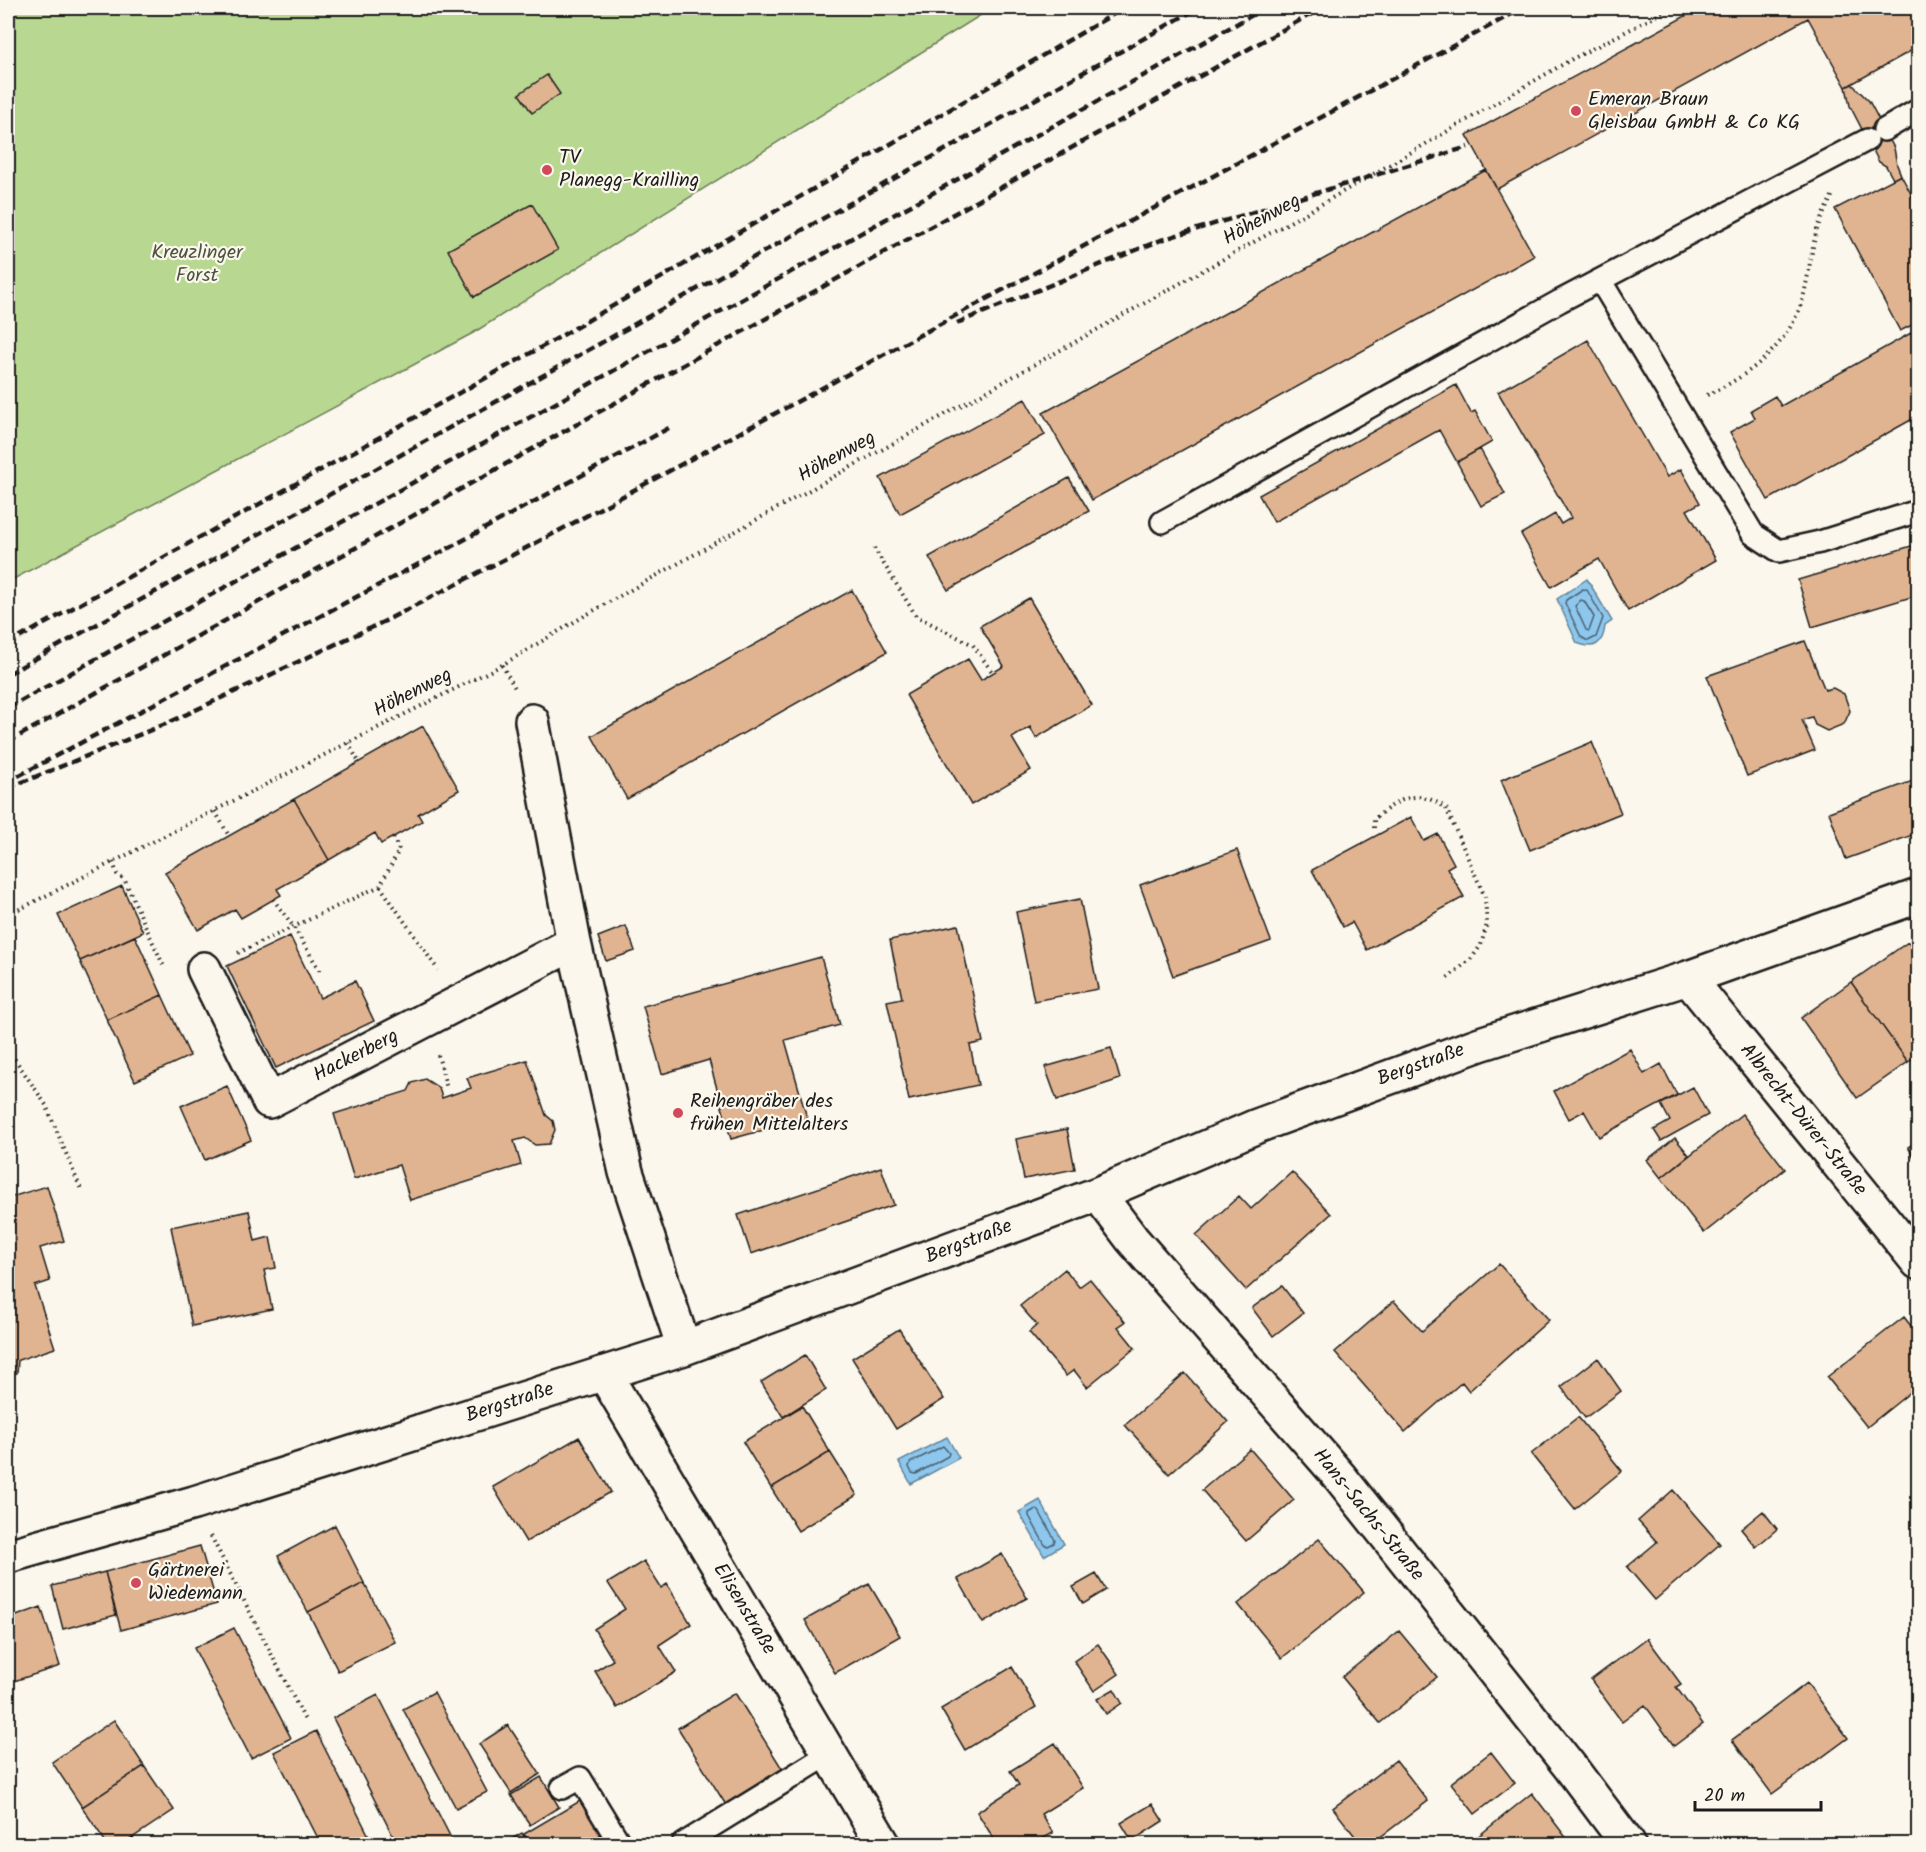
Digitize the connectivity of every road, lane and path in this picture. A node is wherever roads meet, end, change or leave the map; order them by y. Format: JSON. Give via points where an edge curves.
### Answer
{"nodes":[{"id":1,"x":1672,"y":8,"type":"edge"},
{"id":2,"x":1918,"y":110,"type":"edge"},
{"id":3,"x":1836,"y":158,"type":"junction"},
{"id":4,"x":1600,"y":280,"type":"junction"},
{"id":5,"x":1678,"y":409,"type":"junction"},
{"id":6,"x":1918,"y":512,"type":"edge"},
{"id":7,"x":1162,"y":522,"type":"dead end"},
{"id":8,"x":874,"y":548,"type":"dead end"},
{"id":9,"x":993,"y":673,"type":"dead end"},
{"id":10,"x":532,"y":721,"type":"dead end"},
{"id":11,"x":348,"y":743,"type":"junction"},
{"id":12,"x":358,"y":762,"type":"dead end"},
{"id":13,"x":215,"y":811,"type":"junction"},
{"id":14,"x":1374,"y":828,"type":"dead end"},
{"id":15,"x":229,"y":836,"type":"dead end"},
{"id":16,"x":393,"y":837,"type":"dead end"},
{"id":17,"x":113,"y":862,"type":"junction"},
{"id":18,"x":380,"y":886,"type":"junction"},
{"id":19,"x":1918,"y":896,"type":"edge"},
{"id":20,"x":273,"y":899,"type":"dead end"},
{"id":21,"x":8,"y":915,"type":"edge"},
{"id":22,"x":293,"y":926,"type":"junction"},
{"id":23,"x":574,"y":943,"type":"junction"},
{"id":24,"x":204,"y":969,"type":"junction"},
{"id":25,"x":320,"y":971,"type":"dead end"},
{"id":26,"x":1688,"y":978,"type":"junction"},
{"id":27,"x":1445,"y":980,"type":"dead end"},
{"id":28,"x":460,"y":1002,"type":"junction"},
{"id":29,"x":8,"y":1049,"type":"edge"},
{"id":30,"x":82,"y":1192,"type":"dead end"},
{"id":31,"x":1098,"y":1194,"type":"junction"},
{"id":32,"x":1918,"y":1262,"type":"edge"},
{"id":33,"x":684,"y":1348,"type":"junction"},
{"id":34,"x":604,"y":1373,"type":"junction"},
{"id":35,"x":194,"y":1503,"type":"junction"},
{"id":36,"x":8,"y":1556,"type":"edge"},
{"id":37,"x":305,"y":1720,"type":"dead end"},
{"id":38,"x":829,"y":1754,"type":"junction"},
{"id":39,"x":562,"y":1788,"type":"dead end"},
{"id":40,"x":620,"y":1845,"type":"edge"},
{"id":41,"x":683,"y":1845,"type":"edge"},
{"id":42,"x":883,"y":1845,"type":"edge"},
{"id":43,"x":1628,"y":1845,"type":"edge"}],
"edges":[{"from":1,"to":11,"type":"path","name":"Höhenweg","via":[[1574,58],[502,665]]},
{"from":2,"to":3,"type":"lane"},
{"from":3,"to":4,"type":"lane"},
{"from":3,"to":5,"type":"path","via":[[1846,173],[1818,227],[1803,296],[1792,322],[1763,362],[1726,387]]},
{"from":4,"to":5,"type":"lane"},
{"from":4,"to":7,"type":"lane"},
{"from":5,"to":6,"type":"lane","via":[[1753,534],[1779,551]]},
{"from":8,"to":9,"type":"path","via":[[916,616],[973,645]]},
{"from":10,"to":23,"type":"street"},
{"from":11,"to":12,"type":"path"},
{"from":11,"to":13,"type":"path","name":"Höhenweg"},
{"from":13,"to":15,"type":"path"},
{"from":13,"to":17,"type":"path","name":"Höhenweg"},
{"from":14,"to":27,"type":"path","via":[[1374,819],[1406,798],[1419,796],[1446,808],[1485,897],[1487,924],[1472,958]]},
{"from":16,"to":18,"type":"path","via":[[399,850]]},
{"from":17,"to":21,"type":"path","name":"Höhenweg"},
{"from":17,"to":24,"type":"path","via":[[166,970],[176,964]]},
{"from":18,"to":22,"type":"path"},
{"from":18,"to":28,"type":"path"},
{"from":19,"to":26,"type":"street","name":"Bergstraße"},
{"from":20,"to":22,"type":"path"},
{"from":22,"to":24,"type":"path"},
{"from":22,"to":25,"type":"path"},
{"from":23,"to":28,"type":"street","name":"Hackerberg"},
{"from":23,"to":33,"type":"street","via":[[626,1172]]},
{"from":24,"to":28,"type":"street","name":"Hackerberg","via":[[269,1101]]},
{"from":26,"to":31,"type":"street","name":"Bergstraße","via":[[1480,1044],[1257,1126]]},
{"from":26,"to":32,"type":"street","name":"Albrecht-Dürer-Straße"},
{"from":29,"to":30,"type":"path","via":[[46,1105]]},
{"from":31,"to":33,"type":"street","name":"Bergstraße"},
{"from":31,"to":43,"type":"street","name":"Hans-Sachs-Straße","via":[[1132,1239],[1340,1477]]},
{"from":33,"to":34,"type":"street","name":"Bergstraße"},
{"from":34,"to":35,"type":"street","name":"Bergstraße"},
{"from":34,"to":38,"type":"street","name":"Elisenstraße"},
{"from":35,"to":36,"type":"street","name":"Bergstraße"},
{"from":35,"to":37,"type":"path"},
{"from":38,"to":41,"type":"lane"},
{"from":38,"to":42,"type":"street","name":"Elisenstraße"},
{"from":39,"to":40,"type":"lane","via":[[580,1778]]}]}
